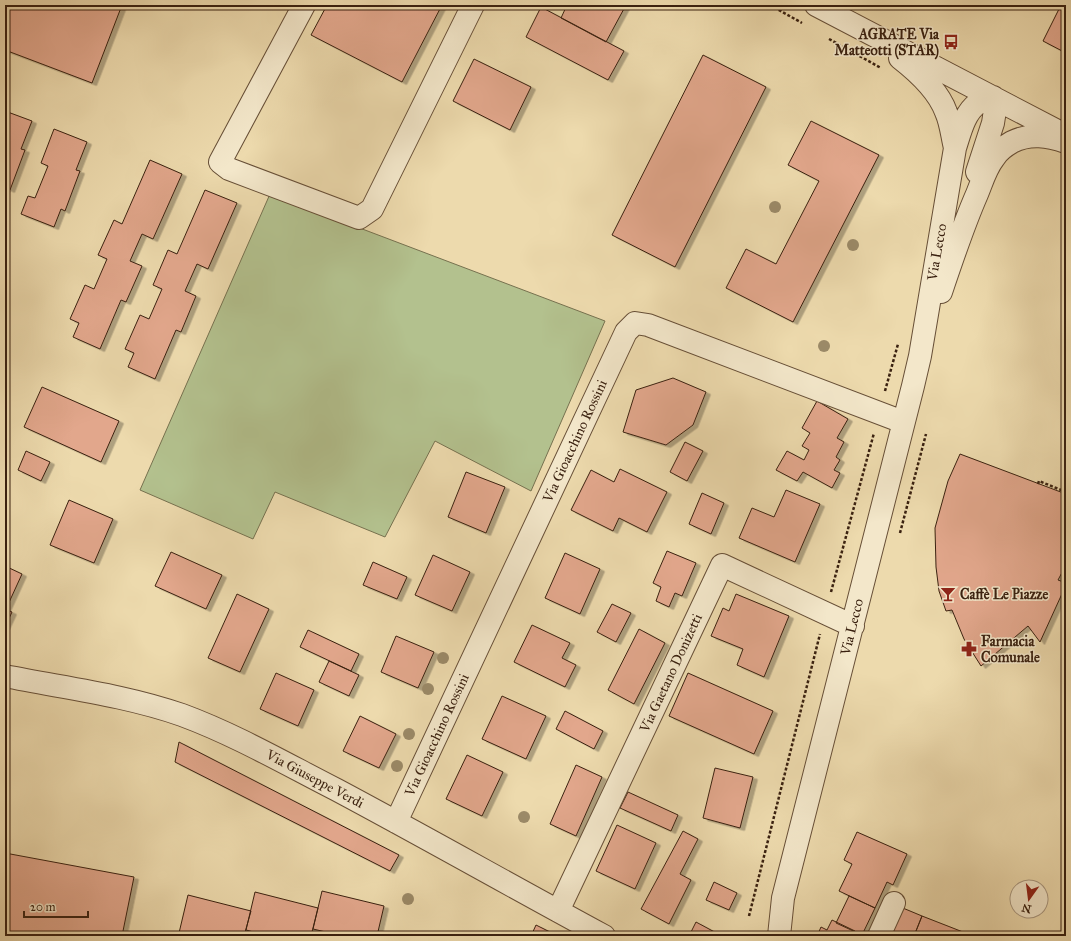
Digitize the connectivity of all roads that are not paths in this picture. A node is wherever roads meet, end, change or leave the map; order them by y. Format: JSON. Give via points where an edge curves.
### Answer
{"nodes":[{"id":1,"x":304,"y":5,"type":"edge"},
{"id":2,"x":473,"y":5,"type":"edge"},
{"id":3,"x":816,"y":5,"type":"edge"},
{"id":4,"x":868,"y":32,"type":"junction"},
{"id":5,"x":993,"y":97,"type":"junction"},
{"id":6,"x":1066,"y":135,"type":"edge"},
{"id":7,"x":1066,"y":142,"type":"edge"},
{"id":8,"x":955,"y":148,"type":"junction"},
{"id":9,"x":963,"y":228,"type":"junction"},
{"id":10,"x":920,"y":356,"type":"junction"},
{"id":11,"x":903,"y":422,"type":"junction"},
{"id":12,"x":853,"y":626,"type":"junction"},
{"id":13,"x":5,"y":676,"type":"edge"},
{"id":14,"x":396,"y":822,"type":"junction"},
{"id":15,"x":783,"y":898,"type":"junction"},
{"id":16,"x":894,"y":903,"type":"dead end"},
{"id":17,"x":558,"y":911,"type":"junction"},
{"id":18,"x":604,"y":936,"type":"edge"},
{"id":19,"x":766,"y":936,"type":"edge"},
{"id":20,"x":779,"y":936,"type":"edge"},
{"id":21,"x":879,"y":936,"type":"edge"}],
"edges":[{"from":1,"to":2,"type":"street","via":[[220,162],[229,169],[359,218],[372,209]]},
{"from":3,"to":4,"type":"street"},
{"from":4,"to":5,"type":"street"},
{"from":4,"to":8,"type":"street","name":"Via Lecco","via":[[918,72],[934,92],[946,111]]},
{"from":5,"to":6,"type":"street"},
{"from":5,"to":8,"type":"street","name":"Via Lecco","via":[[978,103],[970,110]]},
{"from":5,"to":9,"type":"street","name":"Via Lecco","via":[[993,123]]},
{"from":7,"to":9,"type":"street","name":"Via Lecco","via":[[1036,136],[1022,138],[1001,149],[986,171]]},
{"from":8,"to":10,"type":"street","name":"Via Lecco"},
{"from":9,"to":10,"type":"street","name":"Via Lecco"},
{"from":10,"to":11,"type":"street","name":"Via Lecco"},
{"from":11,"to":12,"type":"street","name":"Via Lecco"},
{"from":11,"to":14,"type":"street","name":"Via Gioacchino Rossini","via":[[648,325],[634,323],[626,332]]},
{"from":12,"to":15,"type":"street","name":"Via Lecco"},
{"from":12,"to":17,"type":"street","name":"Via Gaetano Donizetti","via":[[722,565]]},
{"from":13,"to":14,"type":"street","name":"Via Giuseppe Verdi","via":[[99,692],[183,716],[252,746]]},
{"from":14,"to":17,"type":"street","name":"Via Giuseppe Verdi"},
{"from":15,"to":19,"type":"street","name":"Via Lecco"},
{"from":15,"to":20,"type":"street","name":"Via Lecco"},
{"from":16,"to":21,"type":"street"},
{"from":17,"to":18,"type":"street","name":"Via Giuseppe Verdi"}]}
